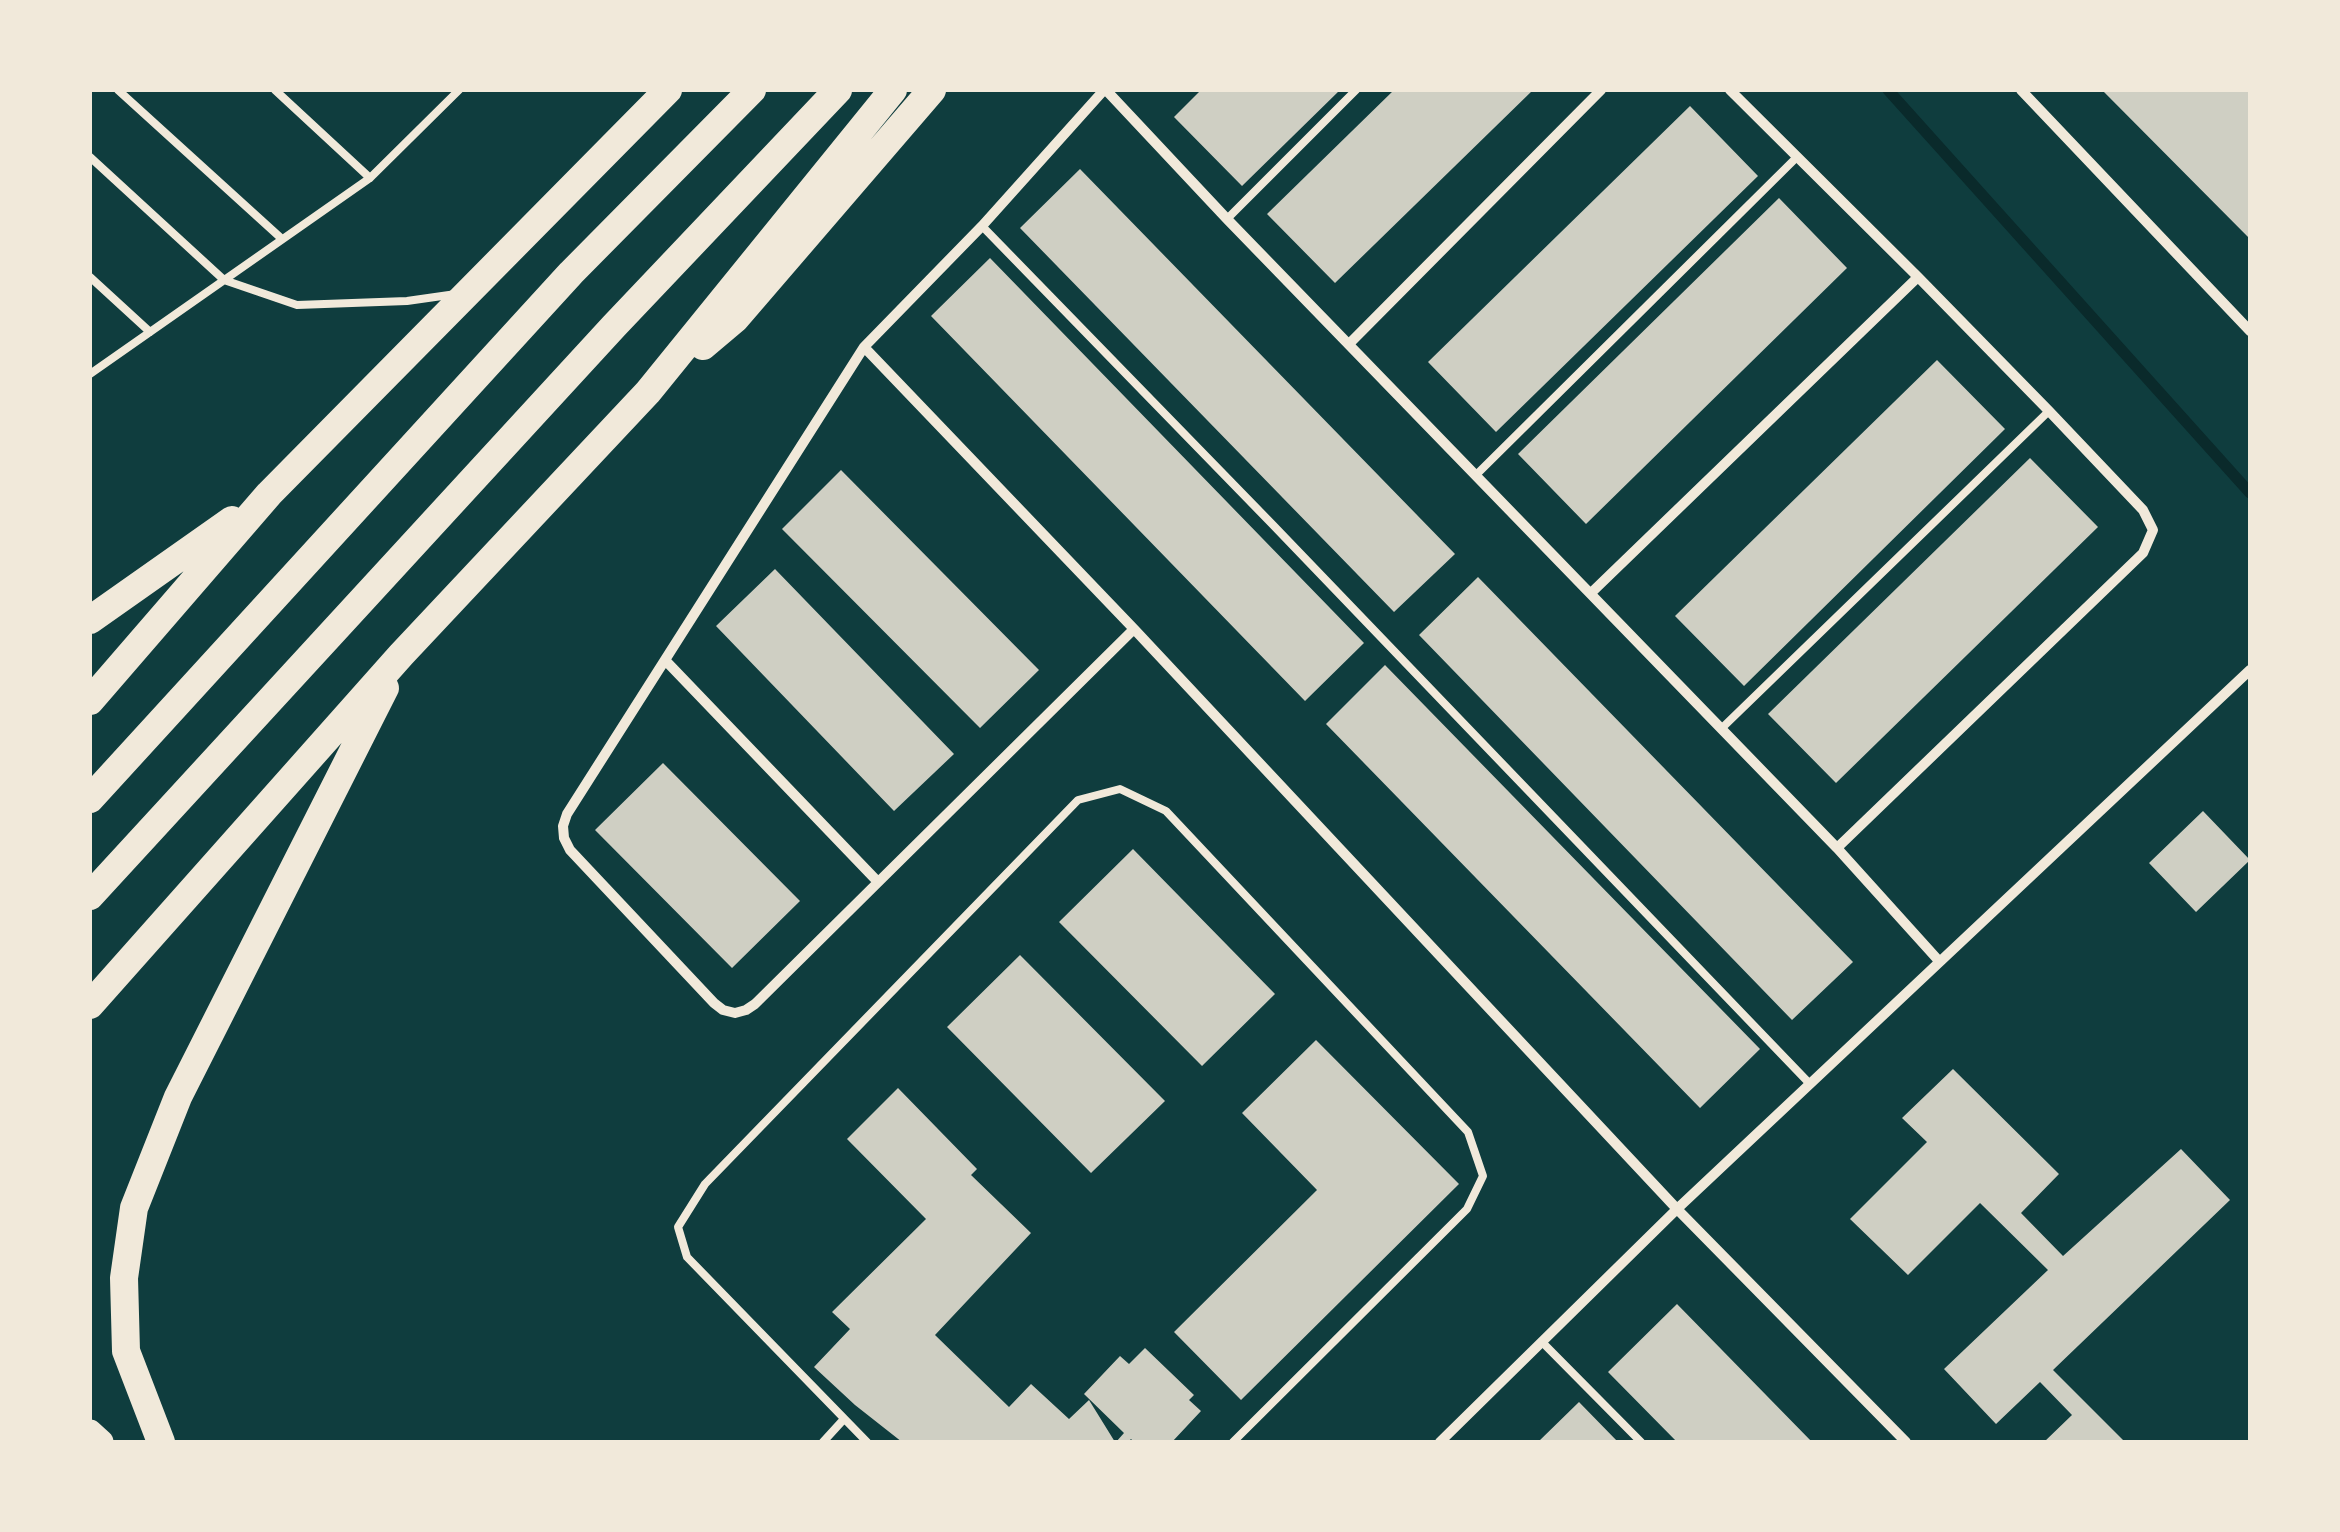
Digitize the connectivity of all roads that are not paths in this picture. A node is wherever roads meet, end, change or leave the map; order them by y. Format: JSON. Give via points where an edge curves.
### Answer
{"nodes":[{"id":1,"x":118,"y":90,"type":"edge"},
{"id":2,"x":275,"y":90,"type":"edge"},
{"id":3,"x":459,"y":90,"type":"edge"},
{"id":4,"x":668,"y":90,"type":"edge"},
{"id":5,"x":752,"y":90,"type":"edge"},
{"id":6,"x":838,"y":90,"type":"edge"},
{"id":7,"x":894,"y":90,"type":"edge"},
{"id":8,"x":932,"y":90,"type":"edge"},
{"id":9,"x":1105,"y":90,"type":"edge"},
{"id":10,"x":1356,"y":90,"type":"edge"},
{"id":11,"x":1602,"y":90,"type":"edge"},
{"id":12,"x":1730,"y":90,"type":"edge"},
{"id":13,"x":2021,"y":90,"type":"edge"},
{"id":14,"x":90,"y":157,"type":"edge"},
{"id":15,"x":1798,"y":157,"type":"junction"},
{"id":16,"x":370,"y":178,"type":"junction"},
{"id":17,"x":1227,"y":219,"type":"junction"},
{"id":18,"x":982,"y":226,"type":"junction"},
{"id":19,"x":282,"y":239,"type":"junction"},
{"id":20,"x":90,"y":277,"type":"edge"},
{"id":21,"x":1918,"y":277,"type":"junction"},
{"id":22,"x":224,"y":280,"type":"junction"},
{"id":23,"x":470,"y":292,"type":"junction"},
{"id":24,"x":2250,"y":331,"type":"edge"},
{"id":25,"x":150,"y":332,"type":"junction"},
{"id":26,"x":1349,"y":344,"type":"junction"},
{"id":27,"x":864,"y":347,"type":"junction"},
{"id":28,"x":90,"y":374,"type":"edge"},
{"id":29,"x":648,"y":392,"type":"junction"},
{"id":30,"x":2049,"y":411,"type":"junction"},
{"id":31,"x":1476,"y":475,"type":"junction"},
{"id":32,"x":269,"y":494,"type":"junction"},
{"id":33,"x":1591,"y":593,"type":"junction"},
{"id":34,"x":90,"y":620,"type":"edge"},
{"id":35,"x":1134,"y":629,"type":"junction"},
{"id":36,"x":401,"y":656,"type":"junction"},
{"id":37,"x":664,"y":660,"type":"junction"},
{"id":38,"x":2250,"y":670,"type":"edge"},
{"id":39,"x":90,"y":701,"type":"edge"},
{"id":40,"x":1722,"y":728,"type":"junction"},
{"id":41,"x":90,"y":799,"type":"edge"},
{"id":42,"x":1837,"y":848,"type":"junction"},
{"id":43,"x":878,"y":882,"type":"junction"},
{"id":44,"x":90,"y":896,"type":"edge"},
{"id":45,"x":1939,"y":961,"type":"junction"},
{"id":46,"x":90,"y":1005,"type":"edge"},
{"id":47,"x":1810,"y":1084,"type":"junction"},
{"id":48,"x":1677,"y":1209,"type":"junction"},
{"id":49,"x":1543,"y":1343,"type":"junction"},
{"id":50,"x":844,"y":1419,"type":"junction"},
{"id":51,"x":90,"y":1432,"type":"edge"},
{"id":52,"x":101,"y":1442,"type":"edge"},
{"id":53,"x":161,"y":1442,"type":"edge"},
{"id":54,"x":822,"y":1442,"type":"edge"},
{"id":55,"x":868,"y":1442,"type":"edge"},
{"id":56,"x":1233,"y":1442,"type":"edge"},
{"id":57,"x":1440,"y":1442,"type":"edge"},
{"id":58,"x":1642,"y":1442,"type":"edge"},
{"id":59,"x":1906,"y":1442,"type":"edge"}],
"edges":[{"from":1,"to":19,"type":"lane"},
{"from":2,"to":16,"type":"lane"},
{"from":3,"to":16,"type":"lane"},
{"from":4,"to":23,"type":"highway"},
{"from":5,"to":41,"type":"highway","via":[[571,273]]},
{"from":6,"to":44,"type":"highway"},
{"from":7,"to":29,"type":"highway"},
{"from":8,"to":29,"type":"highway","via":[[734,319]]},
{"from":9,"to":17,"type":"street"},
{"from":9,"to":18,"type":"street"},
{"from":10,"to":17,"type":"lane"},
{"from":11,"to":26,"type":"street"},
{"from":12,"to":15,"type":"street"},
{"from":13,"to":24,"type":"street"},
{"from":14,"to":22,"type":"lane"},
{"from":15,"to":21,"type":"street"},
{"from":15,"to":31,"type":"lane"},
{"from":16,"to":19,"type":"lane"},
{"from":17,"to":26,"type":"street"},
{"from":18,"to":27,"type":"street"},
{"from":18,"to":47,"type":"lane"},
{"from":19,"to":22,"type":"lane"},
{"from":20,"to":25,"type":"lane"},
{"from":21,"to":30,"type":"street"},
{"from":21,"to":33,"type":"street"},
{"from":22,"to":23,"type":"lane","via":[[297,305],[407,302]]},
{"from":22,"to":25,"type":"lane"},
{"from":23,"to":32,"type":"highway"},
{"from":25,"to":28,"type":"lane"},
{"from":26,"to":31,"type":"street"},
{"from":27,"to":35,"type":"street"},
{"from":27,"to":37,"type":"street"},
{"from":29,"to":36,"type":"highway"},
{"from":30,"to":40,"type":"lane"},
{"from":30,"to":42,"type":"street","via":[[2143,510],[2153,530],[2143,552]]},
{"from":31,"to":33,"type":"street"},
{"from":32,"to":34,"type":"highway"},
{"from":32,"to":39,"type":"highway"},
{"from":33,"to":40,"type":"street"},
{"from":35,"to":43,"type":"street"},
{"from":35,"to":48,"type":"street"},
{"from":36,"to":46,"type":"highway"},
{"from":36,"to":53,"type":"highway","via":[[178,1097],[134,1208],[124,1278],[126,1351]]},
{"from":37,"to":43,"type":"street"},
{"from":37,"to":43,"type":"street","via":[[568,814],[564,838],[714,1003],[735,1012],[756,1004]]},
{"from":38,"to":45,"type":"street"},
{"from":40,"to":42,"type":"street"},
{"from":42,"to":45,"type":"street"},
{"from":45,"to":47,"type":"street"},
{"from":47,"to":48,"type":"street"},
{"from":48,"to":49,"type":"street"},
{"from":48,"to":59,"type":"street"},
{"from":49,"to":57,"type":"street"},
{"from":49,"to":58,"type":"lane"},
{"from":50,"to":54,"type":"lane"},
{"from":50,"to":55,"type":"lane"},
{"from":50,"to":56,"type":"lane","via":[[687,1257],[678,1227],[705,1184],[1078,800],[1120,789],[1166,811],[1455,1118],[1468,1132],[1483,1176],[1467,1209]]},
{"from":51,"to":52,"type":"main road"}]}
